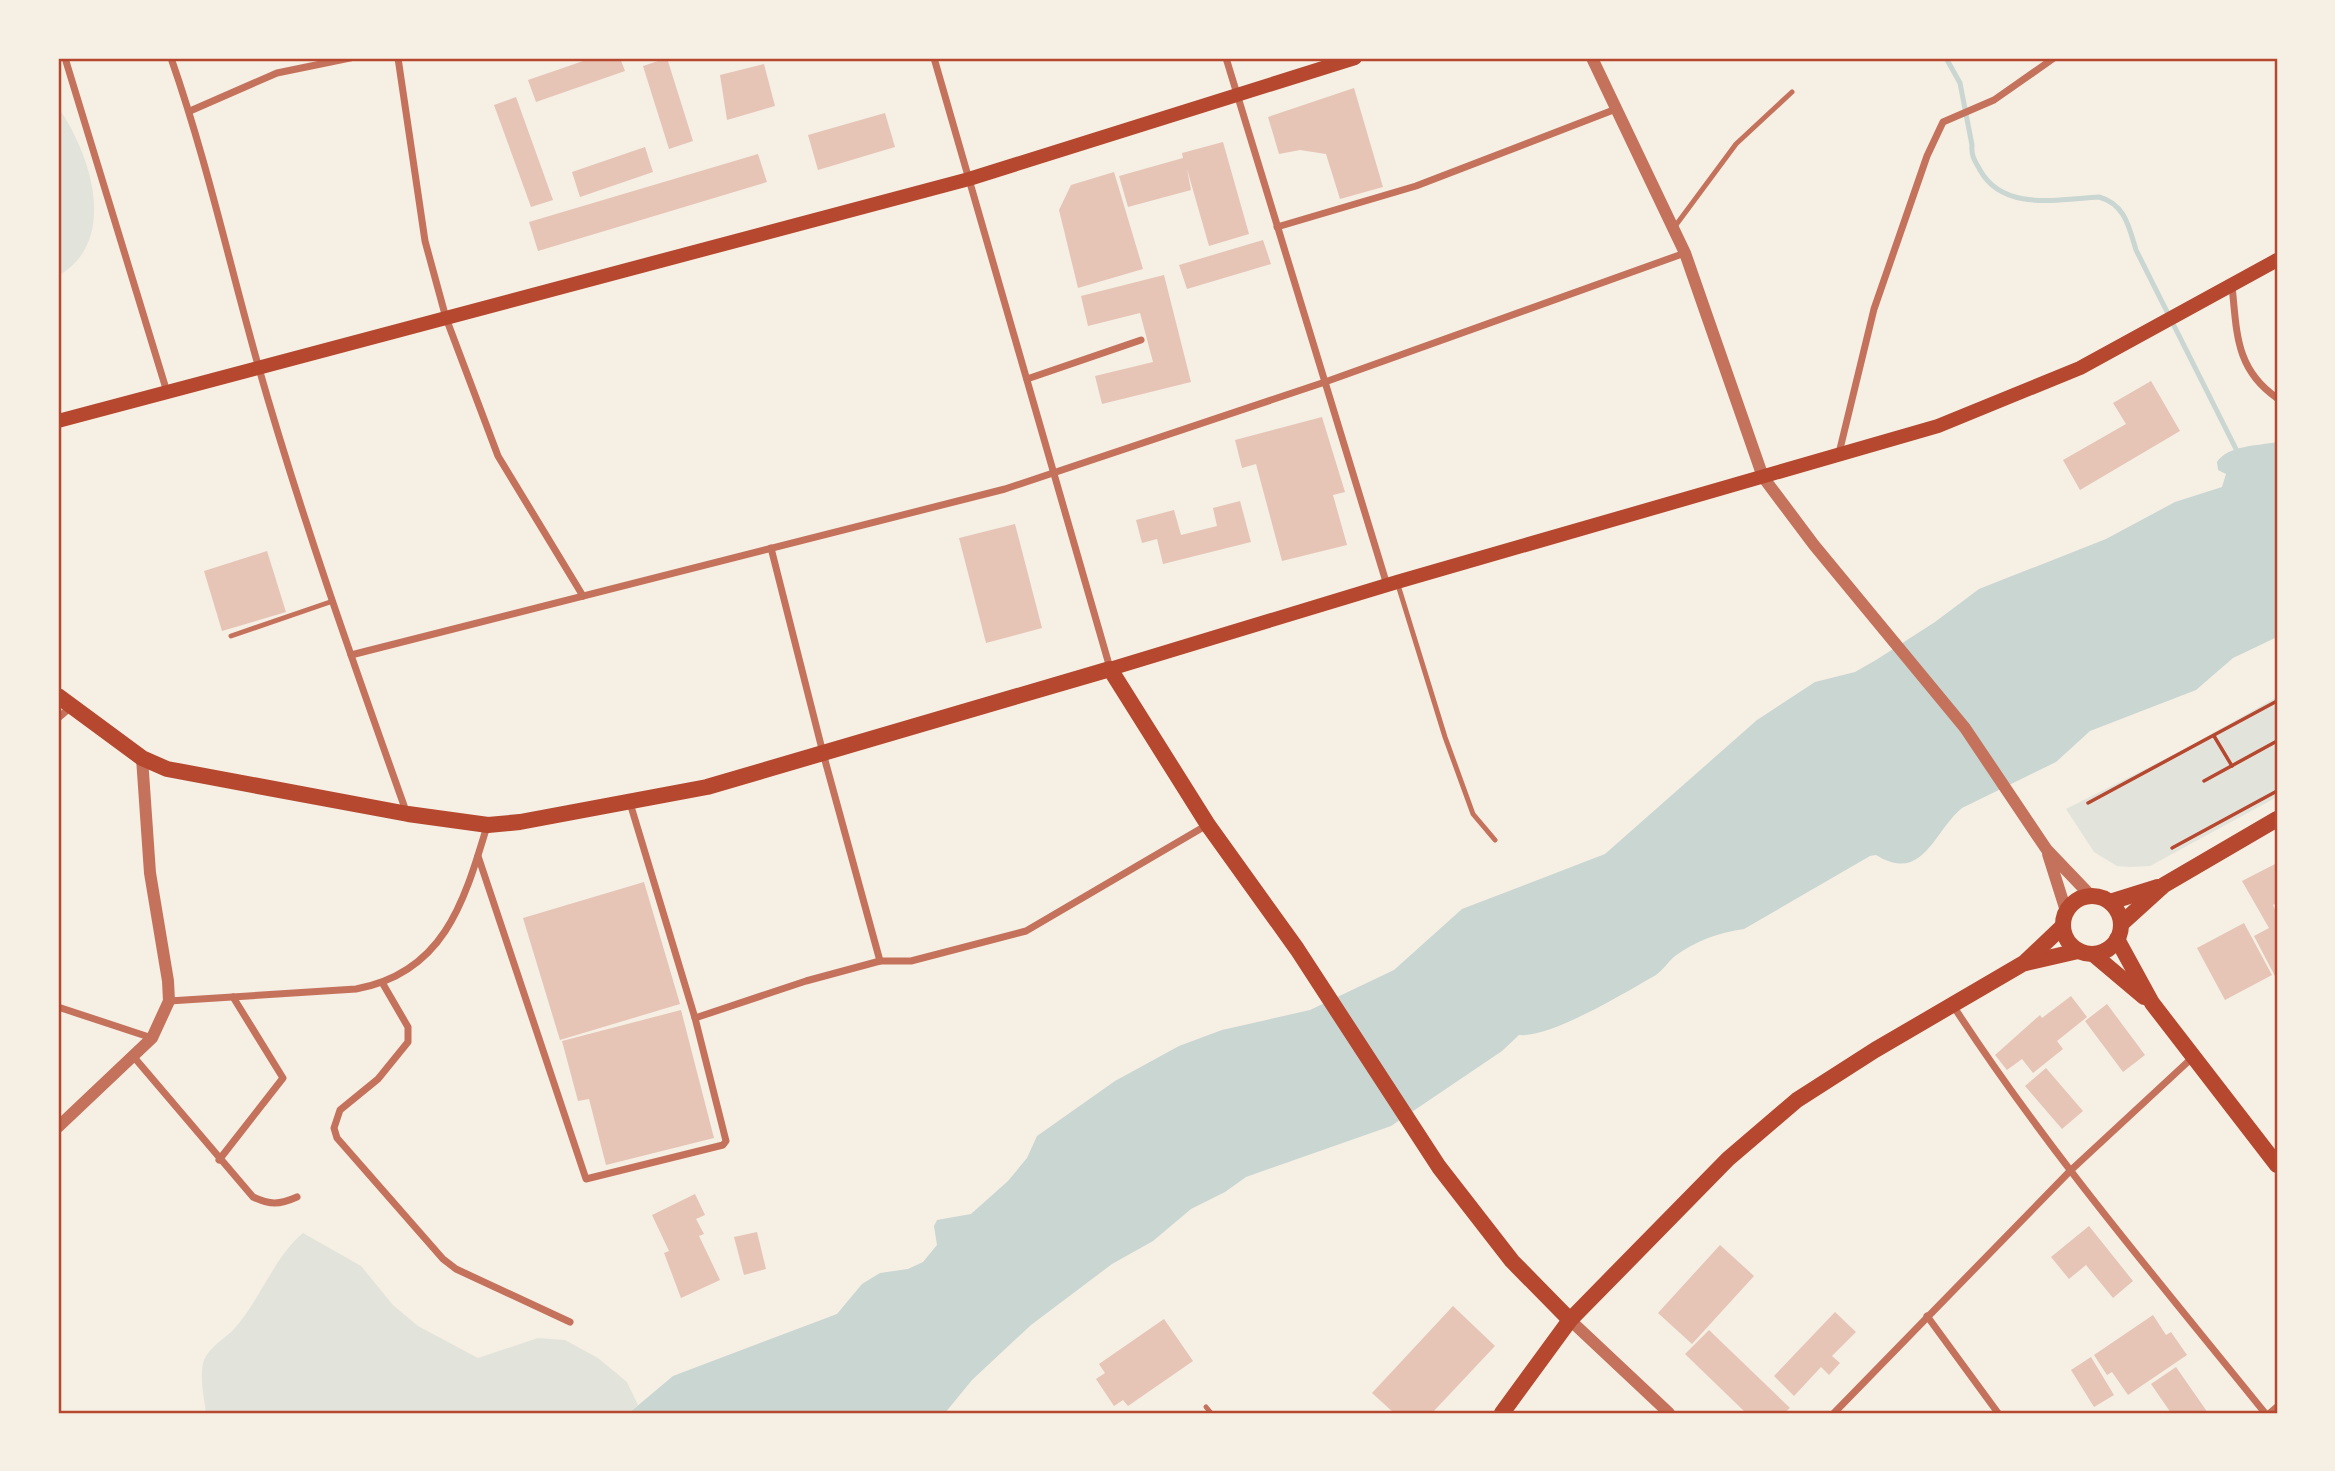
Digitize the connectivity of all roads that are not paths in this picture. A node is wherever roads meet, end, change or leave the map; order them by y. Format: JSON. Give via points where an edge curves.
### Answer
{"nodes":[{"id":1,"x":65,"y":58,"type":"edge"},
{"id":2,"x":171,"y":58,"type":"edge"},
{"id":3,"x":351,"y":58,"type":"edge"},
{"id":4,"x":398,"y":58,"type":"edge"},
{"id":5,"x":934,"y":58,"type":"edge"},
{"id":6,"x":1226,"y":58,"type":"edge"},
{"id":7,"x":1354,"y":58,"type":"edge"},
{"id":8,"x":1592,"y":58,"type":"edge"},
{"id":9,"x":2054,"y":58,"type":"edge"},
{"id":10,"x":1792,"y":92,"type":"dead end"},
{"id":11,"x":1238,"y":96,"type":"junction"},
{"id":12,"x":1616,"y":108,"type":"junction"},
{"id":13,"x":190,"y":111,"type":"junction"},
{"id":14,"x":969,"y":179,"type":"junction"},
{"id":15,"x":1278,"y":227,"type":"junction"},
{"id":16,"x":1674,"y":229,"type":"junction"},
{"id":17,"x":1685,"y":253,"type":"junction"},
{"id":18,"x":2277,"y":260,"type":"edge"},
{"id":19,"x":2232,"y":285,"type":"junction"},
{"id":20,"x":446,"y":318,"type":"junction"},
{"id":21,"x":1141,"y":340,"type":"dead end"},
{"id":22,"x":259,"y":367,"type":"junction"},
{"id":23,"x":1027,"y":379,"type":"junction"},
{"id":24,"x":1325,"y":382,"type":"junction"},
{"id":25,"x":167,"y":391,"type":"junction"},
{"id":26,"x":2277,"y":398,"type":"edge"},
{"id":27,"x":58,"y":421,"type":"edge"},
{"id":28,"x":1839,"y":453,"type":"junction"},
{"id":29,"x":1054,"y":473,"type":"junction"},
{"id":30,"x":1763,"y":477,"type":"junction"},
{"id":31,"x":771,"y":548,"type":"junction"},
{"id":32,"x":1392,"y":583,"type":"junction"},
{"id":33,"x":583,"y":596,"type":"junction"},
{"id":34,"x":333,"y":601,"type":"junction"},
{"id":35,"x":231,"y":636,"type":"dead end"},
{"id":36,"x":351,"y":655,"type":"junction"},
{"id":37,"x":1110,"y":669,"type":"junction"},
{"id":38,"x":58,"y":696,"type":"edge"},
{"id":39,"x":71,"y":706,"type":"junction"},
{"id":40,"x":58,"y":718,"type":"edge"},
{"id":41,"x":823,"y":752,"type":"junction"},
{"id":42,"x":142,"y":758,"type":"junction"},
{"id":43,"x":630,"y":803,"type":"junction"},
{"id":44,"x":408,"y":814,"type":"junction"},
{"id":45,"x":2277,"y":819,"type":"edge"},
{"id":46,"x":488,"y":825,"type":"junction"},
{"id":47,"x":1208,"y":825,"type":"junction"},
{"id":48,"x":1494,"y":840,"type":"dead end"},
{"id":49,"x":2047,"y":850,"type":"junction"},
{"id":50,"x":478,"y":856,"type":"junction"},
{"id":51,"x":2164,"y":885,"type":"junction"},
{"id":52,"x":2091,"y":896,"type":"junction"},
{"id":53,"x":2110,"y":902,"type":"junction"},
{"id":54,"x":2064,"y":919,"type":"junction"},
{"id":55,"x":2119,"y":932,"type":"junction"},
{"id":56,"x":2085,"y":953,"type":"junction"},
{"id":57,"x":880,"y":961,"type":"junction"},
{"id":58,"x":2024,"y":963,"type":"junction"},
{"id":59,"x":383,"y":984,"type":"junction"},
{"id":60,"x":233,"y":997,"type":"junction"},
{"id":61,"x":169,"y":1001,"type":"junction"},
{"id":62,"x":2152,"y":1003,"type":"junction"},
{"id":63,"x":1952,"y":1004,"type":"junction"},
{"id":64,"x":58,"y":1007,"type":"edge"},
{"id":65,"x":695,"y":1018,"type":"junction"},
{"id":66,"x":152,"y":1038,"type":"junction"},
{"id":67,"x":133,"y":1056,"type":"junction"},
{"id":68,"x":2193,"y":1057,"type":"junction"},
{"id":69,"x":58,"y":1127,"type":"edge"},
{"id":70,"x":219,"y":1160,"type":"junction"},
{"id":71,"x":2277,"y":1165,"type":"edge"},
{"id":72,"x":2070,"y":1171,"type":"junction"},
{"id":73,"x":297,"y":1197,"type":"dead end"},
{"id":74,"x":1927,"y":1316,"type":"junction"},
{"id":75,"x":1570,"y":1320,"type":"junction"},
{"id":76,"x":570,"y":1322,"type":"dead end"},
{"id":77,"x":1206,"y":1407,"type":"dead end"},
{"id":78,"x":2277,"y":1407,"type":"edge"},
{"id":79,"x":1211,"y":1413,"type":"edge"},
{"id":80,"x":1502,"y":1413,"type":"edge"},
{"id":81,"x":1667,"y":1413,"type":"edge"},
{"id":82,"x":1834,"y":1413,"type":"edge"},
{"id":83,"x":1998,"y":1413,"type":"edge"},
{"id":84,"x":2265,"y":1413,"type":"edge"},
{"id":85,"x":2270,"y":1413,"type":"edge"}],
"edges":[{"from":1,"to":25,"type":"street"},
{"from":2,"to":13,"type":"street"},
{"from":3,"to":13,"type":"street","via":[[277,73]]},
{"from":4,"to":20,"type":"street","via":[[423,229]]},
{"from":5,"to":14,"type":"street"},
{"from":6,"to":11,"type":"street"},
{"from":7,"to":11,"type":"main road"},
{"from":8,"to":12,"type":"street"},
{"from":9,"to":28,"type":"street","via":[[1994,100],[1943,122],[1874,309]]},
{"from":10,"to":16,"type":"lane","via":[[1736,144]]},
{"from":11,"to":14,"type":"main road"},
{"from":11,"to":15,"type":"street"},
{"from":12,"to":15,"type":"street","via":[[1416,186]]},
{"from":12,"to":16,"type":"street"},
{"from":13,"to":22,"type":"street"},
{"from":14,"to":20,"type":"main road"},
{"from":14,"to":23,"type":"street"},
{"from":15,"to":24,"type":"street"},
{"from":16,"to":17,"type":"street"},
{"from":17,"to":24,"type":"street"},
{"from":17,"to":30,"type":"street"},
{"from":18,"to":19,"type":"main road"},
{"from":19,"to":26,"type":"street","via":[[2244,361],[2251,376]]},
{"from":19,"to":28,"type":"main road","via":[[2080,369],[1938,426]]},
{"from":20,"to":22,"type":"main road"},
{"from":20,"to":33,"type":"street","via":[[498,456]]},
{"from":21,"to":23,"type":"street"},
{"from":22,"to":25,"type":"main road"},
{"from":22,"to":34,"type":"street"},
{"from":23,"to":29,"type":"street"},
{"from":24,"to":29,"type":"street"},
{"from":24,"to":32,"type":"street"},
{"from":25,"to":27,"type":"main road"},
{"from":28,"to":30,"type":"main road"},
{"from":29,"to":31,"type":"street"},
{"from":29,"to":37,"type":"street"},
{"from":30,"to":32,"type":"main road"},
{"from":30,"to":49,"type":"street","via":[[1965,728]]},
{"from":31,"to":33,"type":"street"},
{"from":31,"to":41,"type":"street"},
{"from":32,"to":37,"type":"main road"},
{"from":32,"to":48,"type":"lane","via":[[1473,814]]},
{"from":33,"to":36,"type":"street"},
{"from":34,"to":35,"type":"lane"},
{"from":34,"to":36,"type":"street"},
{"from":36,"to":44,"type":"street"},
{"from":37,"to":41,"type":"main road"},
{"from":37,"to":47,"type":"main road"},
{"from":38,"to":39,"type":"main road"},
{"from":39,"to":40,"type":"street"},
{"from":39,"to":42,"type":"main road"},
{"from":41,"to":43,"type":"main road","via":[[706,787]]},
{"from":41,"to":57,"type":"street"},
{"from":42,"to":44,"type":"main road","via":[[200,778]]},
{"from":42,"to":61,"type":"street","via":[[150,873]]},
{"from":43,"to":46,"type":"main road"},
{"from":43,"to":65,"type":"street"},
{"from":44,"to":46,"type":"main road"},
{"from":45,"to":51,"type":"main road"},
{"from":46,"to":50,"type":"street"},
{"from":47,"to":57,"type":"street","via":[[1026,931],[911,961]]},
{"from":47,"to":75,"type":"main road","via":[[1297,948],[1439,1167],[1513,1261]]},
{"from":49,"to":52,"type":"street"},
{"from":49,"to":54,"type":"street"},
{"from":50,"to":59,"type":"street","via":[[464,895],[430,951],[403,975]]},
{"from":50,"to":65,"type":"street","via":[[586,1180],[725,1144]]},
{"from":51,"to":53,"type":"main road"},
{"from":51,"to":55,"type":"main road"},
{"from":52,"to":53,"type":"main road"},
{"from":52,"to":54,"type":"main road","via":[[2076,900]]},
{"from":53,"to":55,"type":"main road"},
{"from":54,"to":56,"type":"main road","via":[[2067,940]]},
{"from":54,"to":58,"type":"main road"},
{"from":55,"to":56,"type":"main road","via":[[2107,950]]},
{"from":55,"to":62,"type":"main road"},
{"from":56,"to":58,"type":"main road"},
{"from":56,"to":62,"type":"main road"},
{"from":57,"to":65,"type":"street"},
{"from":58,"to":63,"type":"main road"},
{"from":59,"to":60,"type":"street"},
{"from":59,"to":76,"type":"street","via":[[408,1027],[408,1042],[378,1079],[340,1110],[334,1128],[337,1138],[443,1259],[469,1277]]},
{"from":60,"to":61,"type":"street"},
{"from":60,"to":70,"type":"street","via":[[283,1078]]},
{"from":61,"to":66,"type":"street"},
{"from":62,"to":68,"type":"main road"},
{"from":63,"to":72,"type":"street","via":[[2009,1092]]},
{"from":63,"to":75,"type":"main road","via":[[1797,1100],[1728,1160]]},
{"from":64,"to":66,"type":"street"},
{"from":66,"to":67,"type":"street"},
{"from":67,"to":69,"type":"street"},
{"from":67,"to":70,"type":"street"},
{"from":68,"to":71,"type":"main road"},
{"from":68,"to":72,"type":"street"},
{"from":70,"to":73,"type":"street","via":[[253,1197],[282,1204]]},
{"from":72,"to":74,"type":"street"},
{"from":72,"to":84,"type":"street"},
{"from":74,"to":82,"type":"street"},
{"from":74,"to":83,"type":"street"},
{"from":75,"to":80,"type":"main road"},
{"from":75,"to":81,"type":"street"},
{"from":77,"to":79,"type":"lane"},
{"from":78,"to":85,"type":"street"}]}
